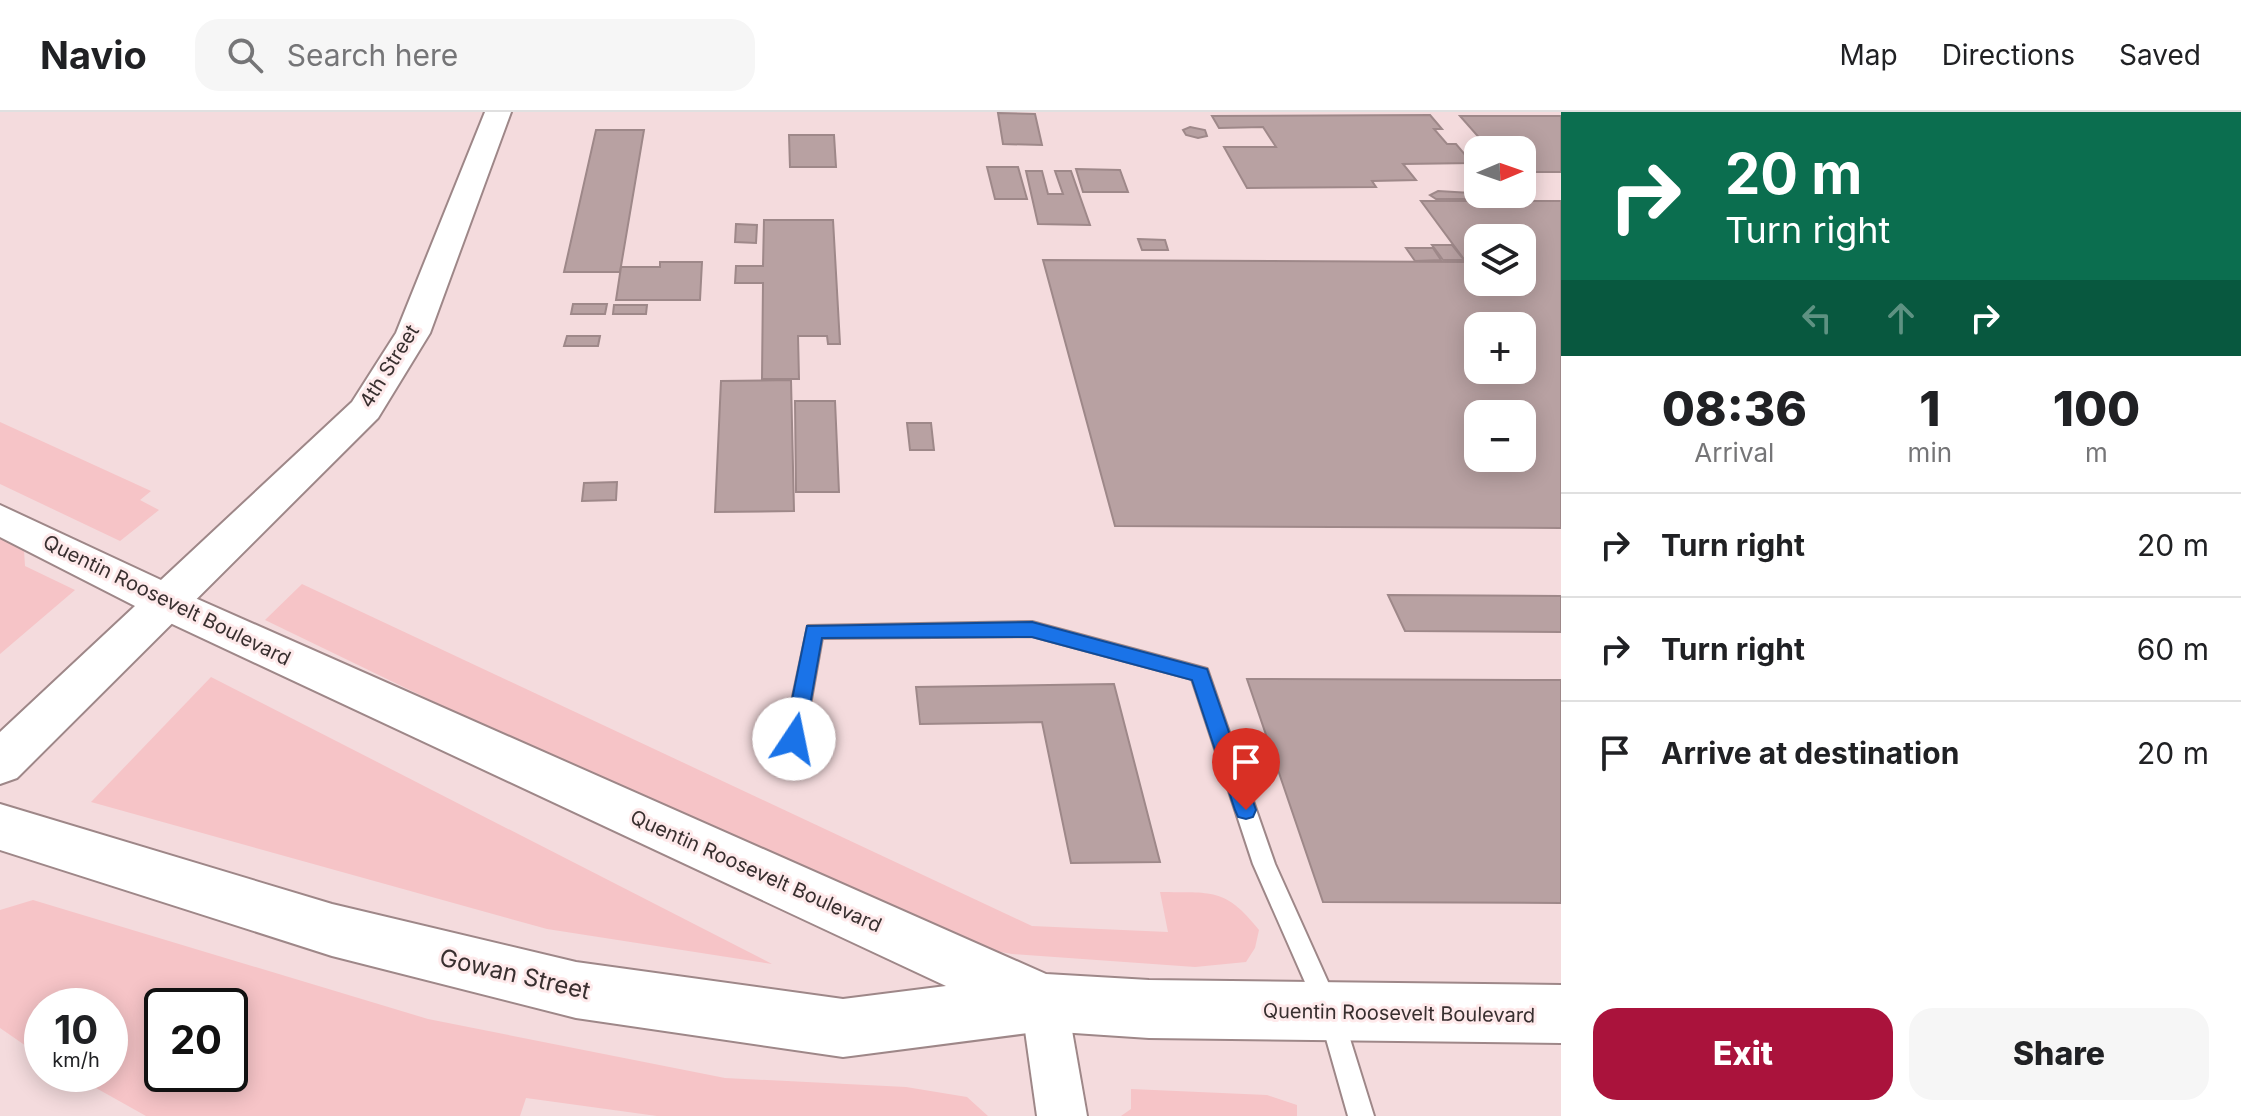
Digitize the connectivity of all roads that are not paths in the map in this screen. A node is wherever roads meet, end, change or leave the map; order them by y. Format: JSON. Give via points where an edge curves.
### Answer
{"nodes":[{"id":1,"x":498,"y":112,"type":"edge"},
{"id":2,"x":0,"y":519,"type":"edge"},
{"id":3,"x":168,"y":603,"type":"junction"},
{"id":4,"x":794,"y":739,"type":"dead end"},
{"id":5,"x":0,"y":763,"type":"edge"},
{"id":6,"x":0,"y":827,"type":"edge"},
{"id":7,"x":1044,"y":1002,"type":"junction"},
{"id":8,"x":1330,"y":1013,"type":"junction"},
{"id":9,"x":1561,"y":1014,"type":"edge"},
{"id":10,"x":1062,"y":1116,"type":"edge"},
{"id":11,"x":1361,"y":1116,"type":"edge"}],
"edges":[{"from":1,"to":3,"type":"street","name":"4th Street","via":[[413,333],[365,410]]},
{"from":2,"to":3,"type":"street","name":"Quentin Roosevelt Boulevard"},
{"from":3,"to":5,"type":"street","name":"4th Street"},
{"from":3,"to":7,"type":"street","name":"Quentin Roosevelt Boulevard"},
{"from":4,"to":8,"type":"lane","via":[[814,631],[1032,629],[1200,674],[1264,864]]},
{"from":6,"to":7,"type":"street","name":"Gowan Street","via":[[332,930],[576,990],[843,1028]]},
{"from":7,"to":8,"type":"street","name":"Quentin Roosevelt Boulevard"},
{"from":7,"to":10,"type":"street"},
{"from":8,"to":9,"type":"street","name":"Quentin Roosevelt Boulevard"},
{"from":8,"to":11,"type":"lane"}]}
